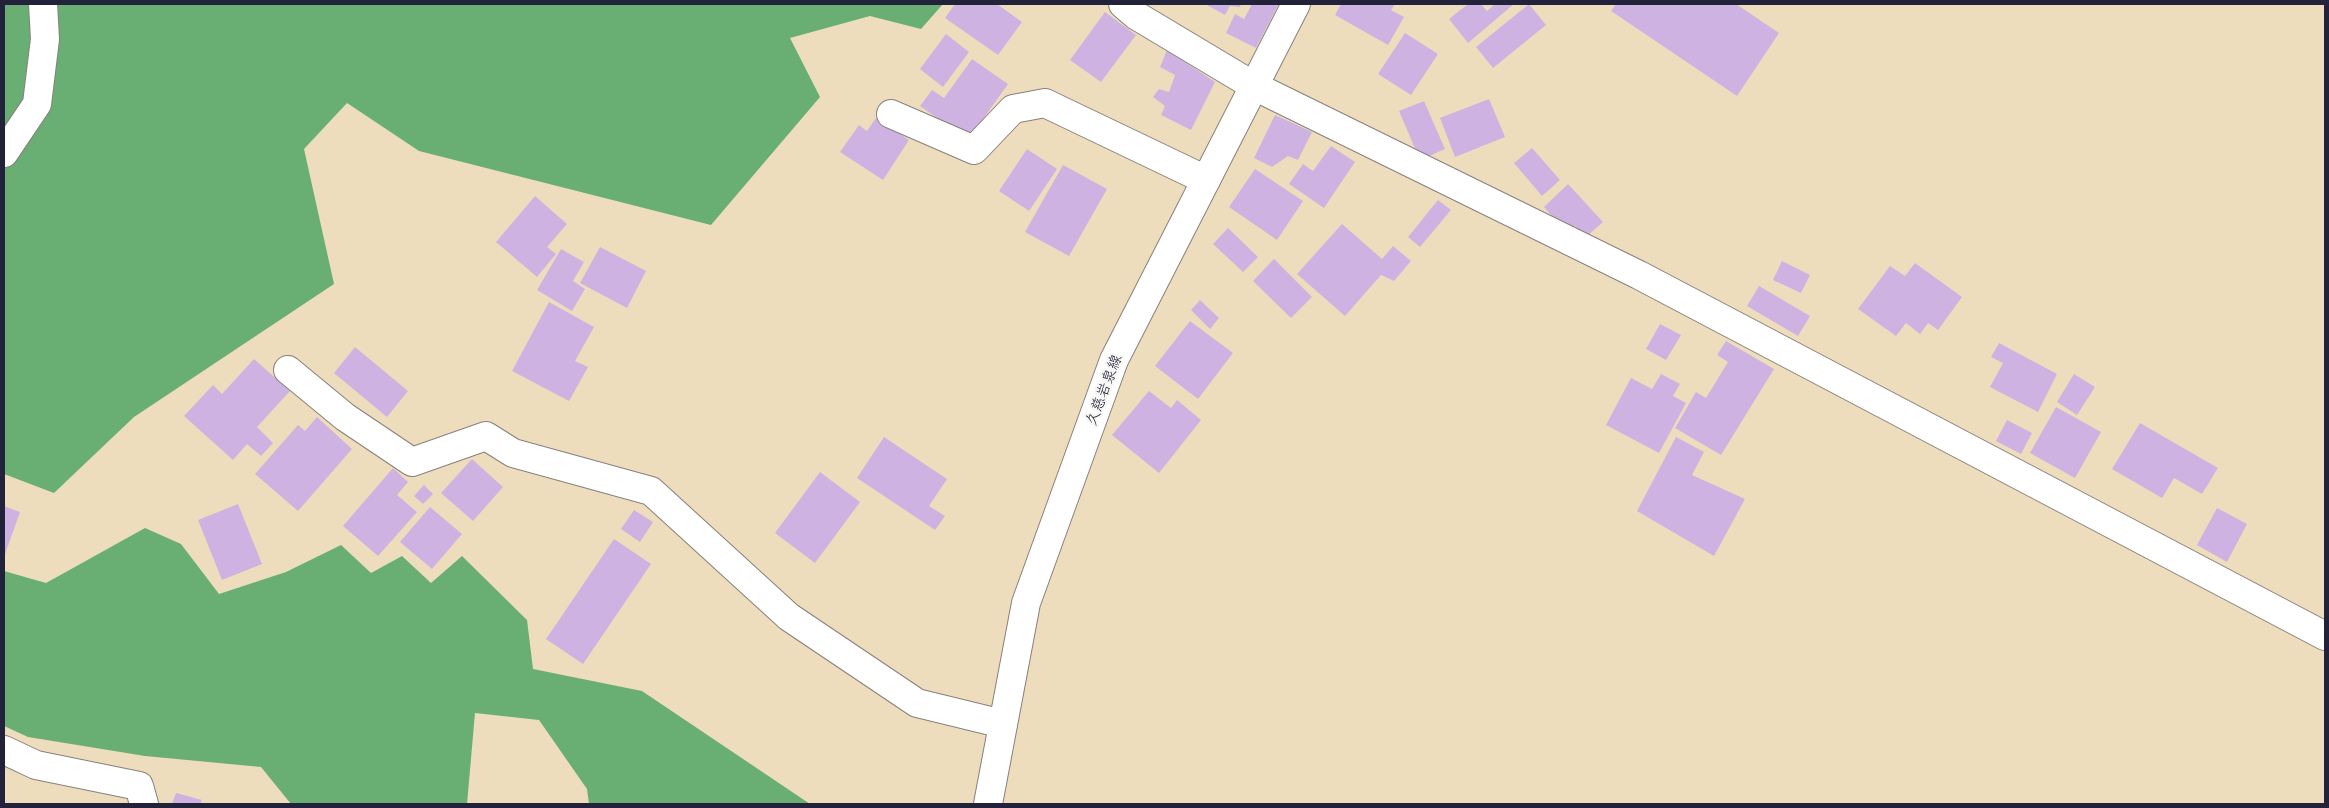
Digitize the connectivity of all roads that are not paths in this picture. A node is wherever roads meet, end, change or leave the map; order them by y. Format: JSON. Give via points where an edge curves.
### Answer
{"nodes":[{"id":1,"x":43,"y":4,"type":"edge"},
{"id":2,"x":1122,"y":4,"type":"edge"},
{"id":3,"x":1296,"y":4,"type":"edge"},
{"id":4,"x":1254,"y":86,"type":"junction"},
{"id":5,"x":891,"y":114,"type":"dead end"},
{"id":6,"x":4,"y":154,"type":"edge"},
{"id":7,"x":1206,"y":180,"type":"junction"},
{"id":8,"x":288,"y":370,"type":"dead end"},
{"id":9,"x":2325,"y":636,"type":"edge"},
{"id":10,"x":1003,"y":724,"type":"junction"},
{"id":11,"x":4,"y":750,"type":"edge"},
{"id":12,"x":144,"y":804,"type":"edge"},
{"id":13,"x":988,"y":804,"type":"edge"}],
"edges":[{"from":1,"to":6,"type":"street","via":[[45,39],[37,104]]},
{"from":2,"to":4,"type":"street"},
{"from":3,"to":4,"type":"street","name":"久慈岩泉線"},
{"from":4,"to":7,"type":"street","name":"久慈岩泉線"},
{"from":4,"to":9,"type":"street","via":[[1639,275]]},
{"from":5,"to":7,"type":"street","via":[[974,150],[1013,109],[1045,102]]},
{"from":7,"to":10,"type":"street","name":"久慈岩泉線","via":[[1114,360],[1026,603]]},
{"from":8,"to":10,"type":"street","via":[[345,416],[412,462],[486,436],[513,453],[651,491],[788,617],[917,703]]},
{"from":10,"to":13,"type":"street","name":"久慈岩泉線"},
{"from":11,"to":12,"type":"street","via":[[36,765],[139,786]]}]}
